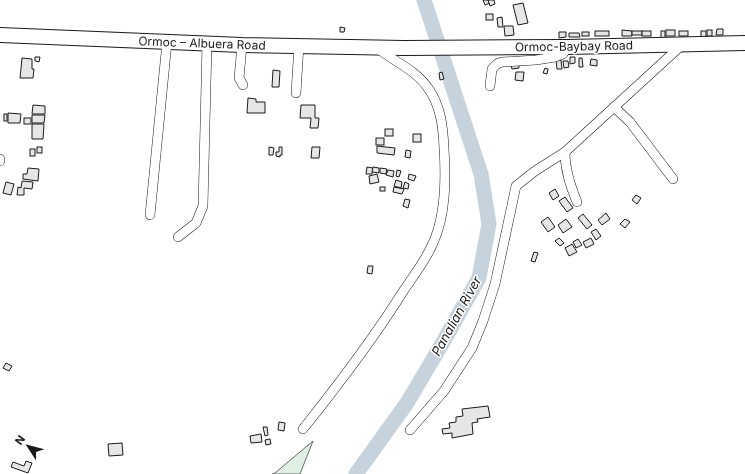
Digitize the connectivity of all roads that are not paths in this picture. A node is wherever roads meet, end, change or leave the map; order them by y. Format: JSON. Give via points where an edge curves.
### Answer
{"nodes":[{"id":1,"x":0,"y":35,"type":"edge"},
{"id":2,"x":167,"y":42,"type":"junction"},
{"id":3,"x":207,"y":43,"type":"junction"},
{"id":4,"x":745,"y":43,"type":"edge"},
{"id":5,"x":684,"y":44,"type":"junction"},
{"id":6,"x":242,"y":45,"type":"junction"},
{"id":7,"x":299,"y":45,"type":"junction"},
{"id":8,"x":375,"y":46,"type":"junction"},
{"id":9,"x":567,"y":47,"type":"junction"},
{"id":10,"x":404,"y":48,"type":"joint"},
{"id":11,"x":242,"y":86,"type":"dead end"},
{"id":12,"x":490,"y":86,"type":"dead end"},
{"id":13,"x":296,"y":93,"type":"dead end"},
{"id":14,"x":614,"y":106,"type":"junction"},
{"id":15,"x":565,"y":152,"type":"junction"},
{"id":16,"x":673,"y":179,"type":"dead end"},
{"id":17,"x":577,"y":202,"type":"dead end"},
{"id":18,"x":150,"y":215,"type":"dead end"},
{"id":19,"x":178,"y":237,"type":"dead end"},
{"id":20,"x":303,"y":429,"type":"dead end"},
{"id":21,"x":410,"y":430,"type":"dead end"}],
"edges":[{"from":1,"to":2,"type":"highway","name":"Ormoc – Albuera Road"},
{"from":2,"to":3,"type":"highway","name":"Ormoc – Albuera Road"},
{"from":2,"to":18,"type":"street"},
{"from":3,"to":6,"type":"highway","name":"Ormoc – Albuera Road"},
{"from":3,"to":19,"type":"street","via":[[203,206],[196,222]]},
{"from":4,"to":5,"type":"highway","name":"Ormoc-Baybay Road"},
{"from":5,"to":9,"type":"highway","name":"Ormoc-Baybay Road"},
{"from":5,"to":14,"type":"street"},
{"from":6,"to":7,"type":"highway","name":"Ormoc – Albuera Road"},
{"from":6,"to":11,"type":"street","via":[[239,78]]},
{"from":7,"to":8,"type":"highway","name":"Ormoc – Albuera Road"},
{"from":7,"to":13,"type":"street"},
{"from":8,"to":10,"type":"highway","name":"Ormoc – Albuera Road"},
{"from":8,"to":20,"type":"street","via":[[418,76],[438,105],[443,128],[446,176],[441,216],[433,243],[382,326]]},
{"from":9,"to":10,"type":"highway","name":"Ormoc-Baybay Road"},
{"from":9,"to":12,"type":"street","via":[[563,54],[555,57],[497,64],[492,69]]},
{"from":14,"to":15,"type":"street"},
{"from":14,"to":16,"type":"street","via":[[630,122]]},
{"from":15,"to":17,"type":"street","via":[[570,184]]},
{"from":15,"to":21,"type":"street","via":[[534,171],[516,186],[495,284],[472,348],[444,391]]}]}
